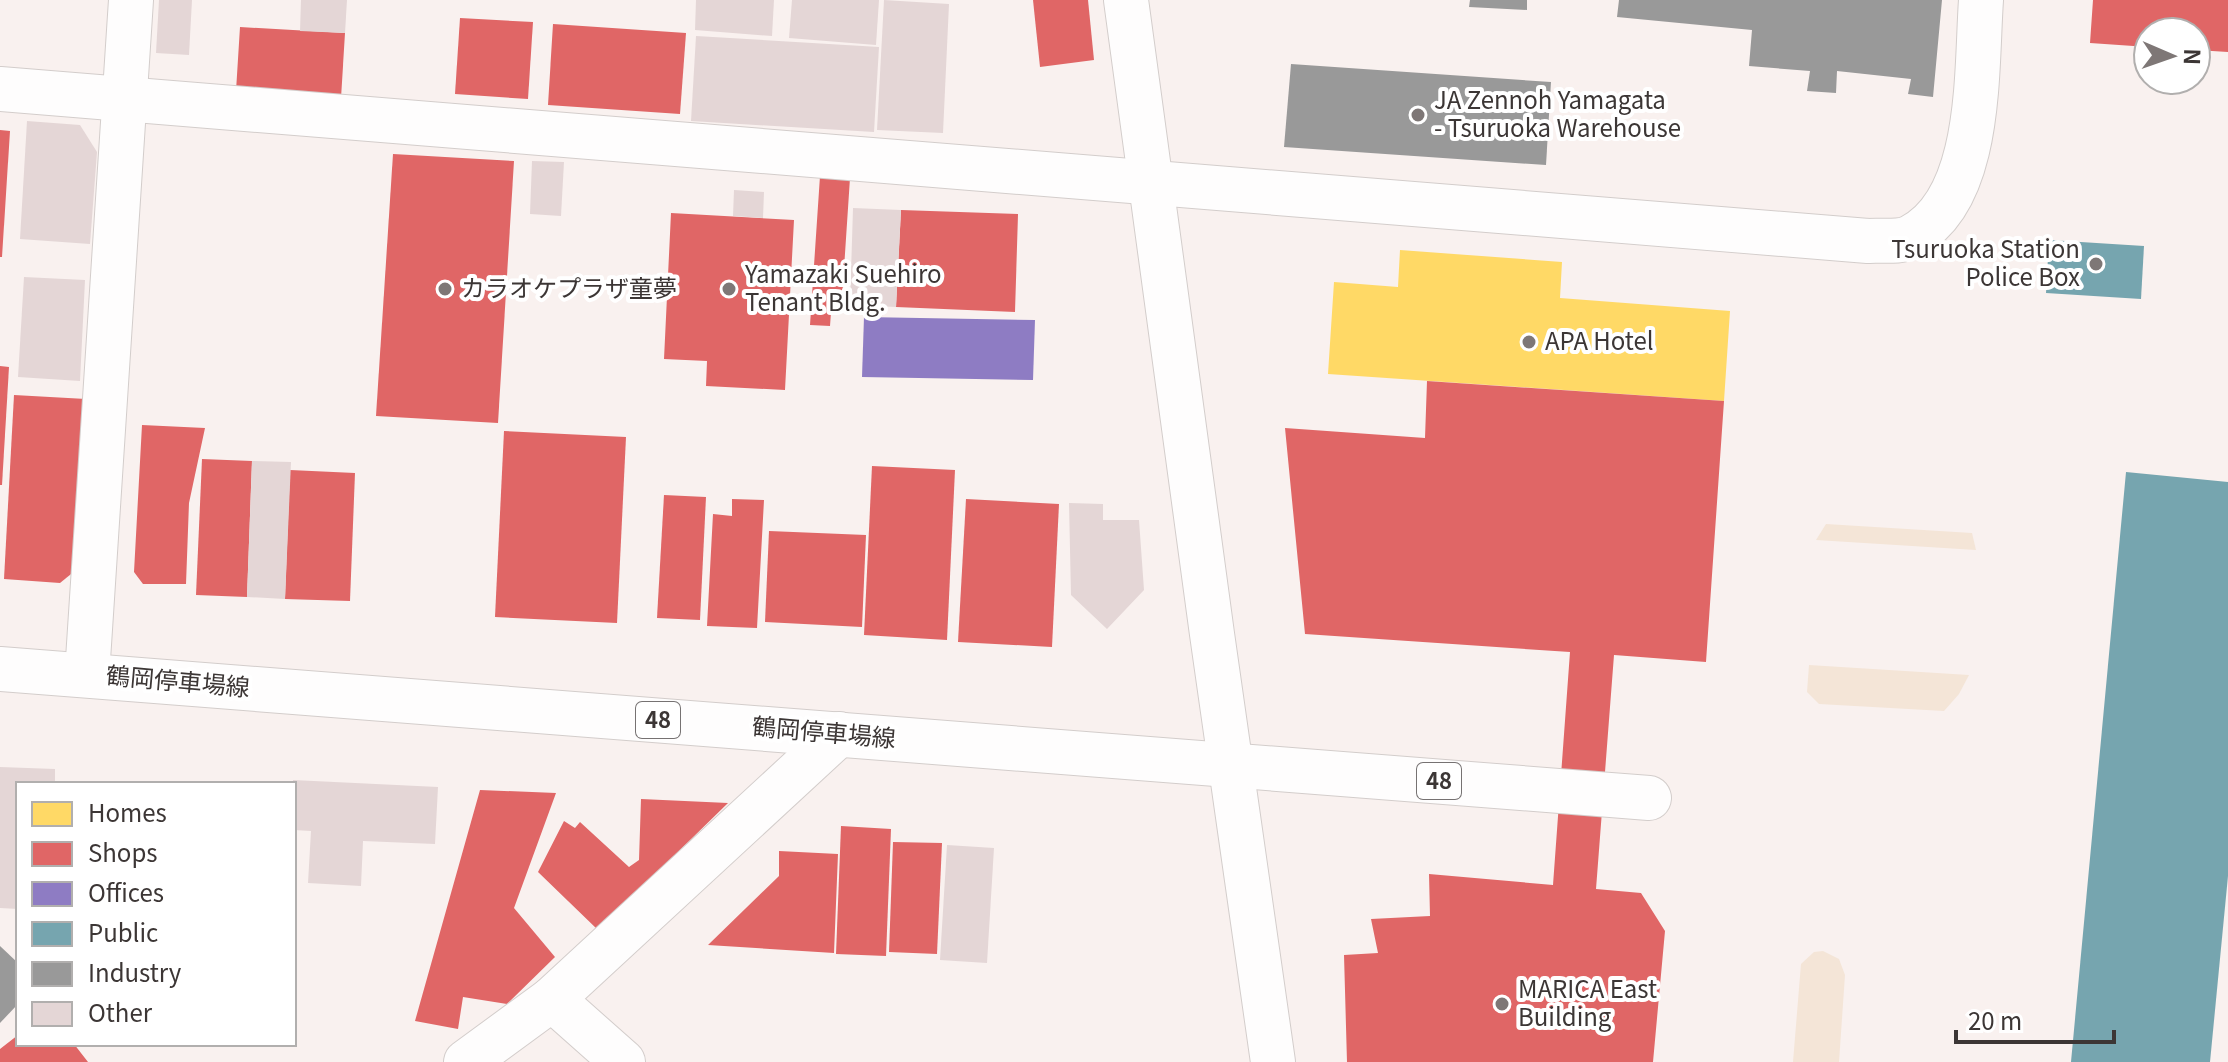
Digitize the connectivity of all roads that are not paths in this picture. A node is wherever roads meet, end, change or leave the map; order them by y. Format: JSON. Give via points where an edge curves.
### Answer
{"nodes":[{"id":1,"x":131,"y":0,"type":"edge"},
{"id":2,"x":1126,"y":0,"type":"edge"},
{"id":3,"x":1981,"y":0,"type":"edge"},
{"id":4,"x":0,"y":89,"type":"edge"},
{"id":5,"x":123,"y":100,"type":"junction"},
{"id":6,"x":1150,"y":181,"type":"junction"},
{"id":7,"x":0,"y":669,"type":"edge"},
{"id":8,"x":87,"y":675,"type":"junction"},
{"id":9,"x":839,"y":734,"type":"junction"},
{"id":10,"x":1230,"y":765,"type":"junction"},
{"id":11,"x":1649,"y":798,"type":"dead end"},
{"id":12,"x":552,"y":999,"type":"junction"},
{"id":13,"x":466,"y":1062,"type":"edge"},
{"id":14,"x":623,"y":1062,"type":"edge"},
{"id":15,"x":1273,"y":1062,"type":"edge"}],
"edges":[{"from":1,"to":5,"type":"street"},
{"from":2,"to":6,"type":"street"},
{"from":3,"to":6,"type":"street","via":[[1969,147],[1954,192],[1932,222],[1909,238],[1868,241]]},
{"from":4,"to":5,"type":"street"},
{"from":5,"to":6,"type":"street"},
{"from":5,"to":8,"type":"street"},
{"from":6,"to":10,"type":"street"},
{"from":7,"to":8,"type":"street","name":"鶴岡停車場線","number":"48"},
{"from":8,"to":9,"type":"street","name":"鶴岡停車場線","number":"48"},
{"from":9,"to":10,"type":"street","name":"鶴岡停車場線","number":"48"},
{"from":9,"to":12,"type":"street"},
{"from":10,"to":11,"type":"street","name":"鶴岡停車場線","number":"48"},
{"from":10,"to":15,"type":"street"},
{"from":12,"to":13,"type":"street"},
{"from":12,"to":14,"type":"street"}]}
